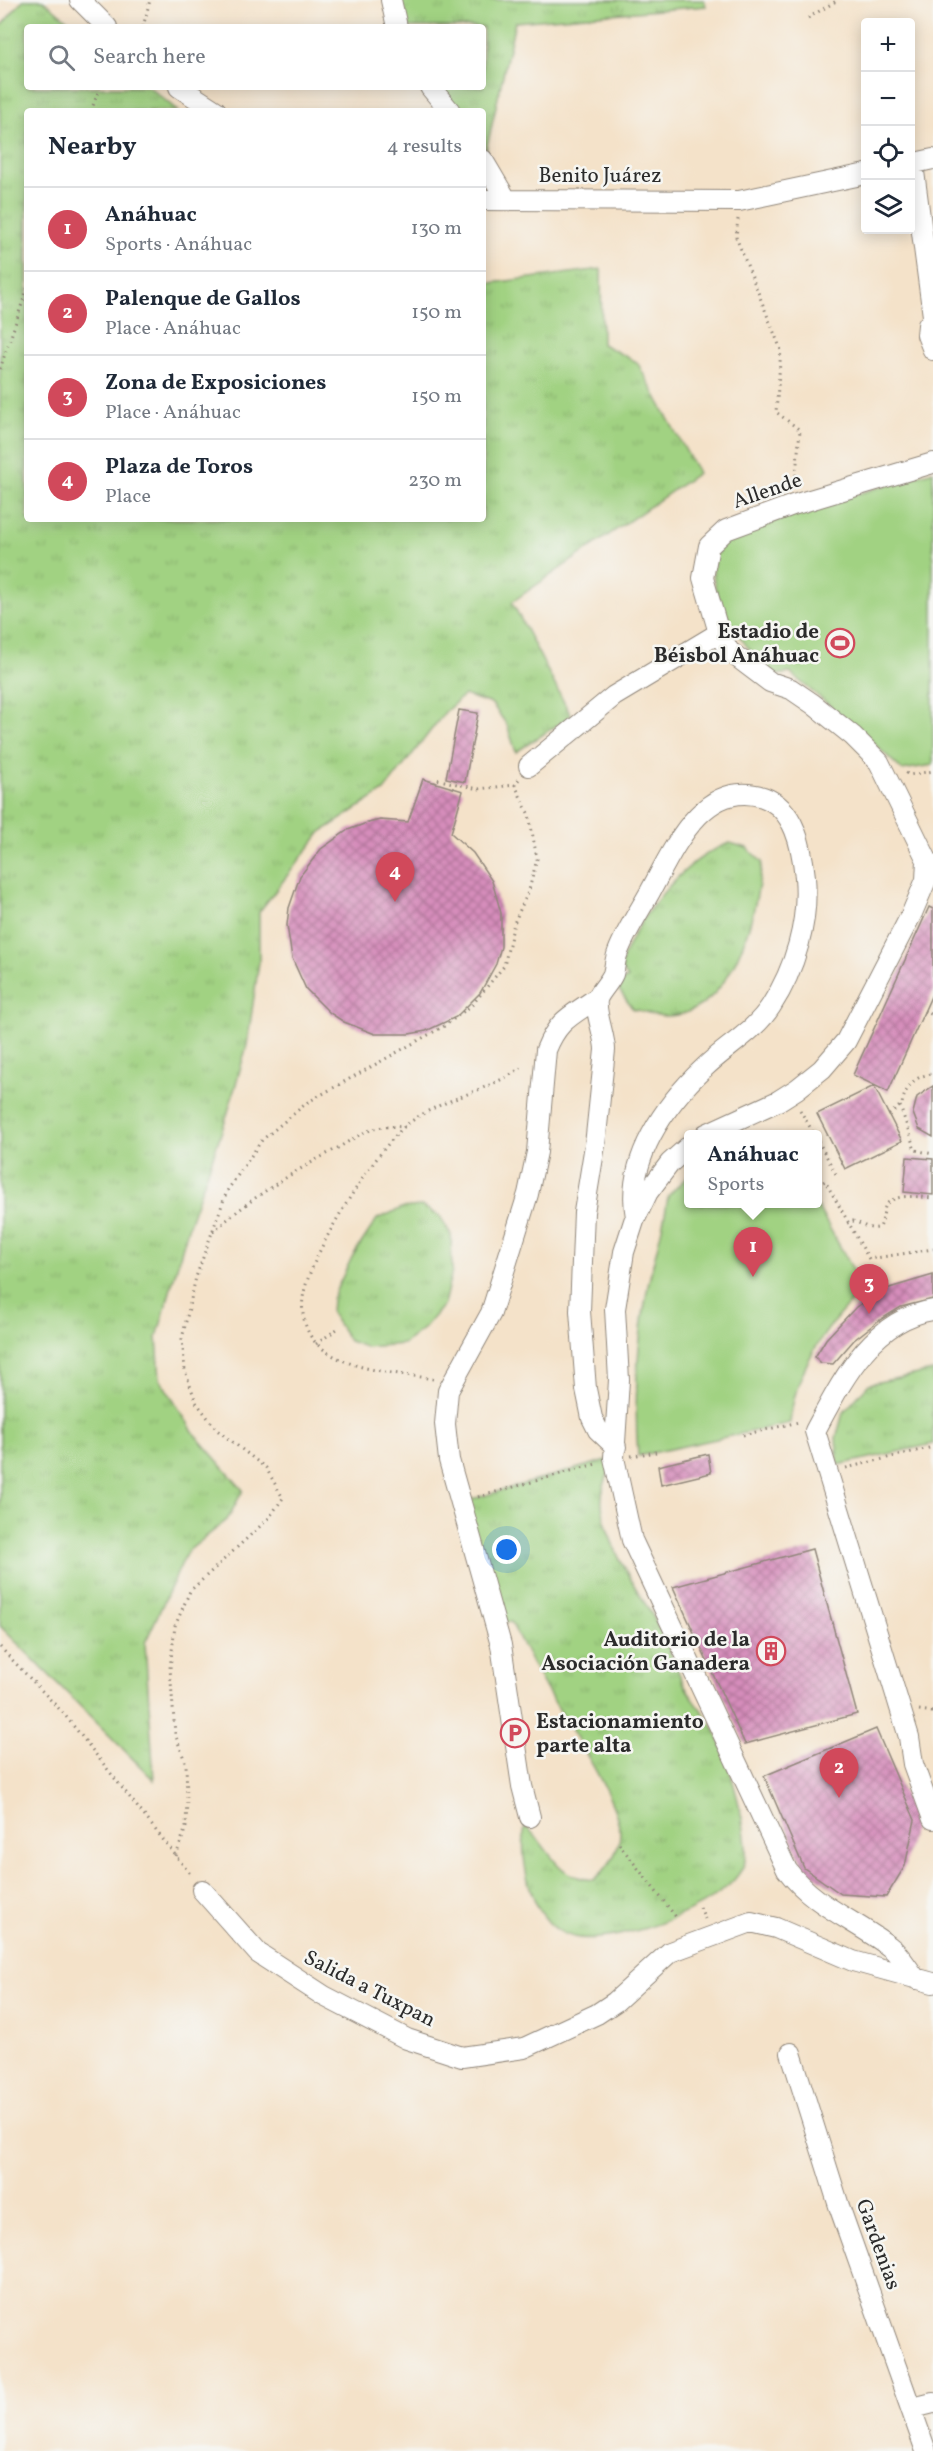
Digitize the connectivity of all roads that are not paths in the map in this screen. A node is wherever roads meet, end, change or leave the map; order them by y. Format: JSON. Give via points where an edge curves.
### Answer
{"nodes":[{"id":1,"x":80,"y":0,"type":"edge"},
{"id":2,"x":391,"y":0,"type":"edge"},
{"id":3,"x":103,"y":24,"type":"edge"},
{"id":4,"x":396,"y":24,"type":"edge"},
{"id":5,"x":184,"y":90,"type":"edge"},
{"id":6,"x":432,"y":90,"type":"edge"},
{"id":7,"x":211,"y":108,"type":"edge"},
{"id":8,"x":448,"y":108,"type":"edge"},
{"id":9,"x":933,"y":159,"type":"edge"},
{"id":10,"x":915,"y":163,"type":"edge"},
{"id":11,"x":486,"y":165,"type":"edge"},
{"id":12,"x":861,"y":175,"type":"edge"},
{"id":13,"x":914,"y":180,"type":"edge"},
{"id":14,"x":506,"y":199,"type":"junction"},
{"id":15,"x":486,"y":200,"type":"edge"},
{"id":16,"x":933,"y":318,"type":"edge"},
{"id":17,"x":933,"y":350,"type":"edge"},
{"id":18,"x":933,"y":463,"type":"edge"},
{"id":19,"x":719,"y":633,"type":"junction"},
{"id":20,"x":530,"y":766,"type":"road end"},
{"id":21,"x":598,"y":997,"type":"junction"},
{"id":22,"x":714,"y":1130,"type":"edge"},
{"id":23,"x":684,"y":1151,"type":"edge"},
{"id":24,"x":636,"y":1217,"type":"junction"},
{"id":25,"x":933,"y":1310,"type":"edge"},
{"id":26,"x":615,"y":1452,"type":"junction"},
{"id":27,"x":530,"y":1817,"type":"dead end"},
{"id":28,"x":933,"y":1819,"type":"edge"},
{"id":29,"x":202,"y":1890,"type":"road end"},
{"id":30,"x":925,"y":1981,"type":"edge"},
{"id":31,"x":791,"y":2052,"type":"dead end"},
{"id":32,"x":933,"y":2403,"type":"edge"},
{"id":33,"x":912,"y":2408,"type":"junction"},
{"id":34,"x":926,"y":2451,"type":"edge"}],
"edges":[{"from":1,"to":3,"type":"street"},
{"from":2,"to":4,"type":"street"},
{"from":5,"to":7,"type":"street"},
{"from":6,"to":8,"type":"street"},
{"from":9,"to":10,"type":"street"},
{"from":11,"to":14,"type":"street"},
{"from":12,"to":14,"type":"street","name":"Benito Juárez","via":[[739,201]]},
{"from":13,"to":16,"type":"street"},
{"from":14,"to":15,"type":"street","name":"Benito Juárez"},
{"from":16,"to":17,"type":"street","via":[[927,334]]},
{"from":18,"to":19,"type":"street","name":"Allende","via":[[793,505],[726,530],[710,546],[703,578]]},
{"from":19,"to":20,"type":"street","via":[[614,696]]},
{"from":19,"to":22,"type":"street","name":"Allende","via":[[737,658],[770,682],[791,689],[813,704],[879,762],[927,860],[926,880],[912,913],[853,1030],[822,1069],[790,1094]]},
{"from":21,"to":24,"type":"street","via":[[613,973],[617,953],[629,929],[673,846],[688,826],[722,797],[735,794],[760,796],[780,807],[797,834],[804,875],[804,916],[785,986],[772,1006],[704,1067],[660,1121],[637,1170],[633,1188]]},
{"from":21,"to":26,"type":"street","via":[[597,1013],[605,1050],[584,1212],[580,1311],[592,1418]]},
{"from":21,"to":27,"type":"street","via":[[568,1016],[546,1050],[537,1152],[528,1194],[491,1313],[448,1391],[445,1424],[449,1460],[501,1645]]},
{"from":23,"to":24,"type":"street","via":[[659,1176]]},
{"from":24,"to":26,"type":"street","via":[[624,1252],[615,1309],[619,1380]]},
{"from":25,"to":28,"type":"street","via":[[916,1313],[881,1334],[852,1364],[815,1431]]},
{"from":26,"to":30,"type":"street","via":[[632,1540],[787,1870],[800,1888],[892,1948]]},
{"from":29,"to":30,"type":"street","name":"Salida a Tuxpan","via":[[258,1953],[324,1996],[407,2039],[462,2057],[524,2048],[597,2014],[670,1952],[752,1922],[776,1928],[853,1961]]},
{"from":31,"to":33,"type":"street","name":"Gardenias","via":[[839,2206]]},
{"from":32,"to":33,"type":"street"},
{"from":33,"to":34,"type":"street","name":"Gardenias"}]}
